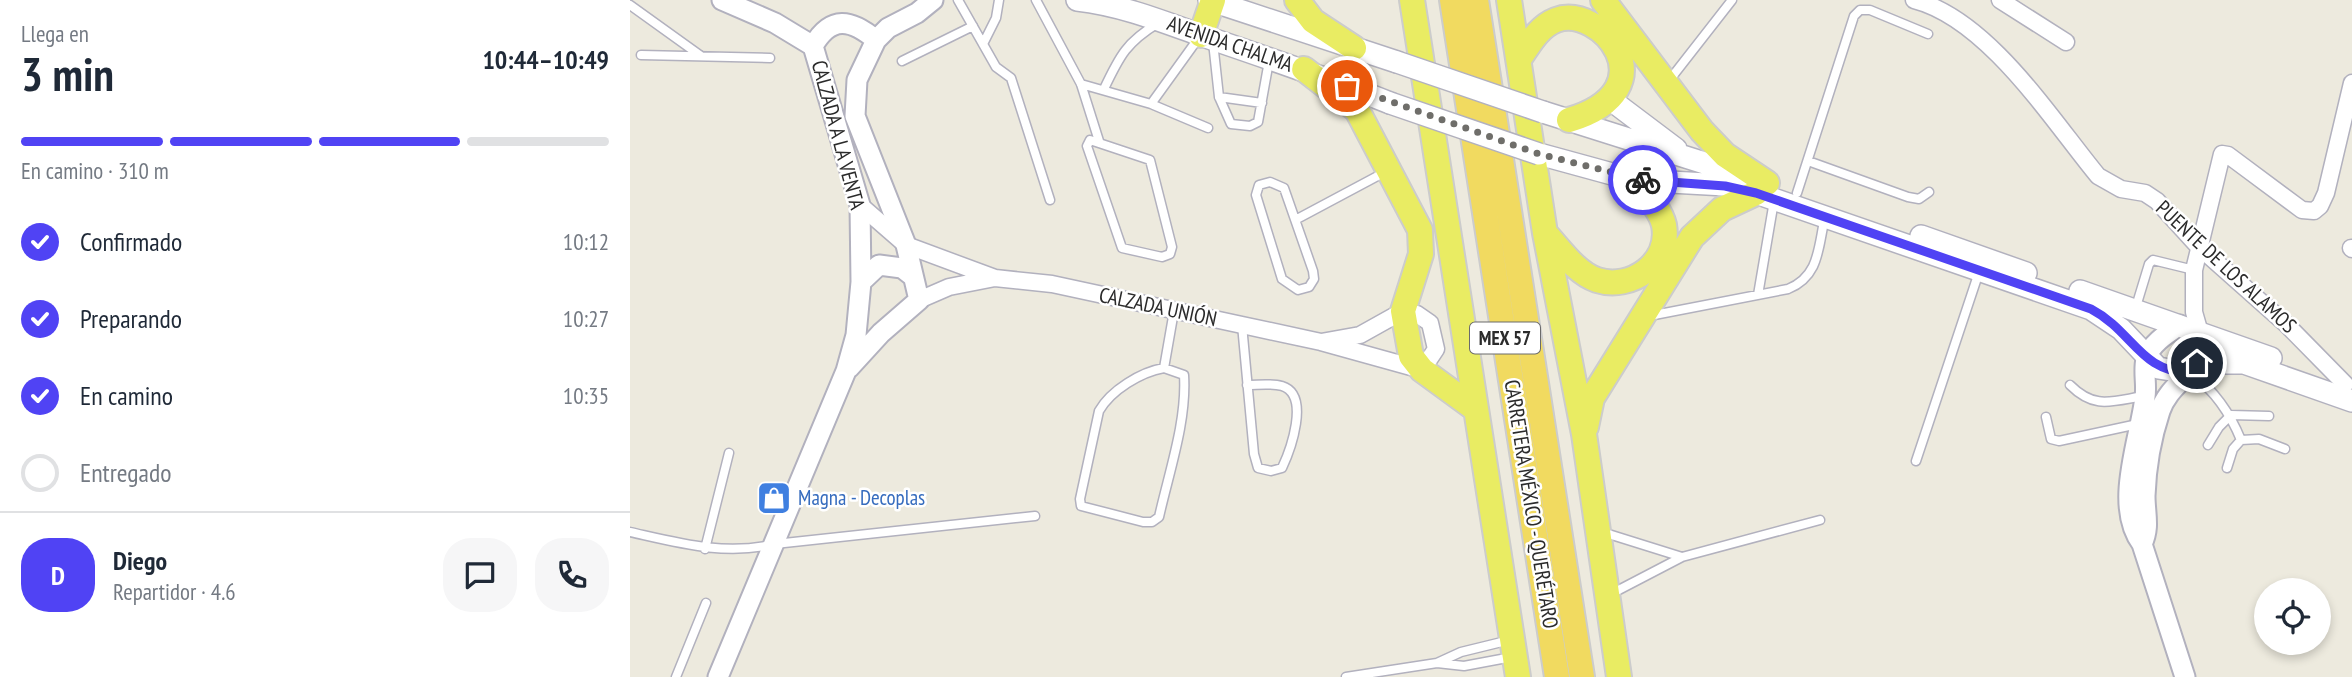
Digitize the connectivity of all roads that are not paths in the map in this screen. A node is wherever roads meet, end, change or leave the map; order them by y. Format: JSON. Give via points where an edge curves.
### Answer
{"nodes":[{"id":1,"x":722,"y":0,"type":"edge"},
{"id":2,"x":933,"y":0,"type":"edge"},
{"id":3,"x":958,"y":0,"type":"edge"},
{"id":4,"x":999,"y":0,"type":"edge"},
{"id":5,"x":1036,"y":0,"type":"edge"},
{"id":6,"x":1080,"y":0,"type":"edge"},
{"id":7,"x":1211,"y":0,"type":"edge"},
{"id":8,"x":1297,"y":0,"type":"edge"},
{"id":9,"x":1412,"y":0,"type":"edge"},
{"id":10,"x":1452,"y":0,"type":"edge"},
{"id":11,"x":1476,"y":0,"type":"edge"},
{"id":12,"x":1509,"y":0,"type":"edge"},
{"id":13,"x":1603,"y":0,"type":"edge"},
{"id":14,"x":1732,"y":0,"type":"edge"},
{"id":15,"x":1914,"y":0,"type":"edge"},
{"id":16,"x":2009,"y":3,"type":"edge"},
{"id":17,"x":630,"y":5,"type":"edge"},
{"id":18,"x":1162,"y":20,"type":"junction"},
{"id":19,"x":973,"y":26,"type":"junction"},
{"id":20,"x":1928,"y":34,"type":"dead end"},
{"id":21,"x":1207,"y":37,"type":"junction"},
{"id":22,"x":876,"y":40,"type":"junction"},
{"id":23,"x":2066,"y":42,"type":"dead end"},
{"id":24,"x":983,"y":44,"type":"junction"},
{"id":25,"x":813,"y":46,"type":"junction"},
{"id":26,"x":1354,"y":48,"type":"junction"},
{"id":27,"x":640,"y":55,"type":"dead end"},
{"id":28,"x":701,"y":56,"type":"junction"},
{"id":29,"x":1269,"y":57,"type":"junction"},
{"id":30,"x":770,"y":58,"type":"dead end"},
{"id":31,"x":1518,"y":59,"type":"junction"},
{"id":32,"x":902,"y":61,"type":"dead end"},
{"id":33,"x":1304,"y":69,"type":"junction"},
{"id":34,"x":2352,"y":83,"type":"edge"},
{"id":35,"x":1081,"y":84,"type":"junction"},
{"id":36,"x":1667,"y":84,"type":"junction"},
{"id":37,"x":1104,"y":89,"type":"junction"},
{"id":38,"x":1219,"y":97,"type":"junction"},
{"id":39,"x":1611,"y":100,"type":"junction"},
{"id":40,"x":1262,"y":103,"type":"junction"},
{"id":41,"x":1151,"y":104,"type":"junction"},
{"id":42,"x":1569,"y":120,"type":"junction"},
{"id":43,"x":1209,"y":128,"type":"dead end"},
{"id":44,"x":1099,"y":141,"type":"junction"},
{"id":45,"x":1692,"y":161,"type":"junction"},
{"id":46,"x":1808,"y":161,"type":"junction"},
{"id":47,"x":1389,"y":170,"type":"junction"},
{"id":48,"x":1634,"y":180,"type":"junction"},
{"id":49,"x":1766,"y":192,"type":"junction"},
{"id":50,"x":1929,"y":192,"type":"dead end"},
{"id":51,"x":1797,"y":193,"type":"junction"},
{"id":52,"x":1050,"y":200,"type":"dead end"},
{"id":53,"x":860,"y":205,"type":"junction"},
{"id":54,"x":1825,"y":217,"type":"junction"},
{"id":55,"x":1297,"y":219,"type":"junction"},
{"id":56,"x":1545,"y":233,"type":"junction"},
{"id":57,"x":906,"y":244,"type":"junction"},
{"id":58,"x":2199,"y":246,"type":"junction"},
{"id":59,"x":2194,"y":270,"type":"junction"},
{"id":60,"x":1979,"y":272,"type":"junction"},
{"id":61,"x":911,"y":275,"type":"junction"},
{"id":62,"x":995,"y":278,"type":"junction"},
{"id":63,"x":861,"y":282,"type":"junction"},
{"id":64,"x":1758,"y":295,"type":"junction"},
{"id":65,"x":919,"y":300,"type":"junction"},
{"id":66,"x":1174,"y":310,"type":"junction"},
{"id":67,"x":2135,"y":310,"type":"junction"},
{"id":68,"x":1403,"y":311,"type":"junction"},
{"id":69,"x":1642,"y":317,"type":"junction"},
{"id":70,"x":2187,"y":318,"type":"junction"},
{"id":71,"x":1242,"y":325,"type":"junction"},
{"id":72,"x":2200,"y":332,"type":"junction"},
{"id":73,"x":1321,"y":342,"type":"junction"},
{"id":74,"x":2146,"y":358,"type":"junction"},
{"id":75,"x":1164,"y":368,"type":"junction"},
{"id":76,"x":1422,"y":370,"type":"junction"},
{"id":77,"x":846,"y":371,"type":"junction"},
{"id":78,"x":2190,"y":373,"type":"junction"},
{"id":79,"x":1247,"y":385,"type":"junction"},
{"id":80,"x":2070,"y":385,"type":"dead end"},
{"id":81,"x":2350,"y":391,"type":"edge"},
{"id":82,"x":2146,"y":396,"type":"junction"},
{"id":83,"x":1474,"y":408,"type":"junction"},
{"id":84,"x":2231,"y":415,"type":"junction"},
{"id":85,"x":2269,"y":416,"type":"dead end"},
{"id":86,"x":2046,"y":417,"type":"dead end"},
{"id":87,"x":2139,"y":424,"type":"junction"},
{"id":88,"x":1584,"y":434,"type":"junction"},
{"id":89,"x":2241,"y":440,"type":"junction"},
{"id":90,"x":2208,"y":445,"type":"dead end"},
{"id":91,"x":2285,"y":449,"type":"dead end"},
{"id":92,"x":729,"y":453,"type":"dead end"},
{"id":93,"x":1916,"y":461,"type":"dead end"},
{"id":94,"x":2227,"y":468,"type":"dead end"},
{"id":95,"x":1035,"y":516,"type":"dead end"},
{"id":96,"x":1820,"y":520,"type":"dead end"},
{"id":97,"x":1598,"y":530,"type":"junction"},
{"id":98,"x":630,"y":532,"type":"edge"},
{"id":99,"x":775,"y":544,"type":"junction"},
{"id":100,"x":2142,"y":544,"type":"junction"},
{"id":101,"x":705,"y":549,"type":"junction"},
{"id":102,"x":1682,"y":557,"type":"junction"},
{"id":103,"x":1607,"y":596,"type":"junction"},
{"id":104,"x":706,"y":603,"type":"dead end"},
{"id":105,"x":1516,"y":658,"type":"edge"},
{"id":106,"x":1437,"y":663,"type":"junction"},
{"id":107,"x":676,"y":677,"type":"edge"},
{"id":108,"x":718,"y":677,"type":"edge"},
{"id":109,"x":1346,"y":677,"type":"edge"},
{"id":110,"x":1558,"y":677,"type":"edge"},
{"id":111,"x":1582,"y":677,"type":"edge"},
{"id":112,"x":1619,"y":677,"type":"edge"},
{"id":113,"x":2185,"y":677,"type":"edge"}],
"edges":[{"from":1,"to":25,"type":"street","name":"CALZADA A LA VENTA"},
{"from":2,"to":22,"type":"street","name":"CALZADA A LA VENTA"},
{"from":3,"to":19,"type":"lane"},
{"from":4,"to":24,"type":"lane"},
{"from":5,"to":35,"type":"lane"},
{"from":6,"to":18,"type":"main road","name":"AVENIDA CHALMA"},
{"from":7,"to":21,"type":"main road"},
{"from":7,"to":26,"type":"main road","name":"AVENIDA CHALMA"},
{"from":8,"to":26,"type":"main road","via":[[1313,21]]},
{"from":9,"to":83,"type":"main road"},
{"from":10,"to":110,"type":"highway","name":"CARRETERA MÉXICO - QUERÉTARO","number":"MEX 57"},
{"from":11,"to":111,"type":"highway","name":"CARRETERA MÉXICO - QUERÉTARO","number":"MEX 57"},
{"from":12,"to":31,"type":"main road"},
{"from":13,"to":36,"type":"main road"},
{"from":14,"to":36,"type":"lane"},
{"from":15,"to":58,"type":"street","name":"PUENTE DE LOS ALAMOS","via":[[1930,4],[1985,39],[2098,176],[2157,201]]},
{"from":16,"to":23,"type":"street"},
{"from":17,"to":28,"type":"lane"},
{"from":18,"to":21,"type":"main road","name":"AVENIDA CHALMA"},
{"from":18,"to":37,"type":"lane","via":[[1132,39]]},
{"from":19,"to":24,"type":"lane"},
{"from":19,"to":32,"type":"lane"},
{"from":20,"to":46,"type":"lane","via":[[1870,10],[1860,10],[1854,16]]},
{"from":21,"to":29,"type":"main road","name":"AVENIDA CHALMA"},
{"from":21,"to":38,"type":"lane"},
{"from":21,"to":41,"type":"lane"},
{"from":22,"to":25,"type":"street","via":[[850,23],[836,24],[822,31]]},
{"from":22,"to":57,"type":"street","name":"CALZADA A LA VENTA","via":[[857,80],[855,116]]},
{"from":24,"to":52,"type":"lane","via":[[996,67],[1011,78]]},
{"from":25,"to":53,"type":"street","name":"CALZADA A LA VENTA"},
{"from":26,"to":42,"type":"main road","name":"AVENIDA CHALMA","bridge":true},
{"from":27,"to":28,"type":"lane"},
{"from":28,"to":30,"type":"lane"},
{"from":29,"to":33,"type":"main road","name":"AVENIDA CHALMA"},
{"from":29,"to":40,"type":"lane"},
{"from":31,"to":39,"type":"main road","via":[[1538,32],[1557,19],[1584,21],[1607,34],[1620,57],[1622,81]]},
{"from":31,"to":56,"type":"main road"},
{"from":33,"to":47,"type":"main road","via":[[1357,110]]},
{"from":33,"to":48,"type":"main road","name":"AVENIDA CHALMA","bridge":true,"via":[[1539,154]]},
{"from":34,"to":58,"type":"street","via":[[2320,206],[2302,211],[2222,154]]},
{"from":35,"to":37,"type":"lane"},
{"from":35,"to":44,"type":"lane"},
{"from":36,"to":49,"type":"main road","via":[[1702,131]]},
{"from":37,"to":41,"type":"lane"},
{"from":38,"to":40,"type":"lane"},
{"from":38,"to":40,"type":"lane","via":[[1228,119],[1236,125],[1255,125]]},
{"from":39,"to":42,"type":"main road"},
{"from":39,"to":45,"type":"main road"},
{"from":41,"to":43,"type":"lane"},
{"from":42,"to":45,"type":"main road","name":"AVENIDA CHALMA"},
{"from":44,"to":44,"type":"lane","via":[[1090,140],[1087,146],[1122,248],[1162,257],[1170,254],[1150,160]]},
{"from":45,"to":49,"type":"main road","name":"AVENIDA CHALMA"},
{"from":46,"to":50,"type":"lane","via":[[1908,197],[1919,199]]},
{"from":46,"to":51,"type":"lane"},
{"from":47,"to":55,"type":"lane"},
{"from":47,"to":68,"type":"main road","via":[[1420,230],[1421,254]]},
{"from":48,"to":49,"type":"main road","name":"AVENIDA CHALMA"},
{"from":48,"to":56,"type":"main road","via":[[1664,226],[1659,257],[1641,276],[1614,282],[1596,280],[1577,268]]},
{"from":49,"to":51,"type":"main road"},
{"from":49,"to":54,"type":"main road"},
{"from":49,"to":64,"type":"lane"},
{"from":49,"to":69,"type":"main road","via":[[1722,209],[1692,237]]},
{"from":51,"to":67,"type":"main road"},
{"from":53,"to":57,"type":"street","name":"CALZADA UNIÓN"},
{"from":53,"to":63,"type":"street","name":"CALZADA A LA VENTA"},
{"from":54,"to":60,"type":"main road"},
{"from":54,"to":64,"type":"lane","via":[[1812,272],[1803,283]]},
{"from":55,"to":55,"type":"lane","via":[[1284,188],[1270,182],[1259,185],[1257,203],[1282,279],[1298,289],[1309,287],[1314,279]]},
{"from":56,"to":88,"type":"main road"},
{"from":57,"to":61,"type":"street","name":"CALZADA A LA VENTA"},
{"from":57,"to":62,"type":"street","name":"CALZADA UNIÓN"},
{"from":58,"to":59,"type":"street"},
{"from":58,"to":81,"type":"street","name":"PUENTE DE LOS ALAMOS","via":[[2297,334]]},
{"from":59,"to":67,"type":"lane","via":[[2153,260]]},
{"from":59,"to":70,"type":"street"},
{"from":60,"to":74,"type":"main road","via":[[2091,309],[2121,328]]},
{"from":60,"to":93,"type":"lane"},
{"from":61,"to":63,"type":"street","via":[[901,268],[879,265]]},
{"from":61,"to":65,"type":"street","name":"CALZADA A LA VENTA"},
{"from":62,"to":65,"type":"street","name":"CALZADA UNIÓN","via":[[949,287]]},
{"from":62,"to":66,"type":"street","name":"CALZADA UNIÓN","via":[[1052,284]]},
{"from":63,"to":77,"type":"street","name":"CALZADA A LA VENTA","via":[[856,335]]},
{"from":64,"to":69,"type":"lane"},
{"from":65,"to":77,"type":"street","name":"CALZADA UNIÓN"},
{"from":66,"to":71,"type":"street","name":"CALZADA UNIÓN"},
{"from":66,"to":75,"type":"lane"},
{"from":67,"to":70,"type":"main road"},
{"from":68,"to":73,"type":"street","name":"CALZADA UNIÓN","via":[[1360,334]]},
{"from":68,"to":76,"type":"main road","via":[[1411,356]]},
{"from":69,"to":88,"type":"main road","via":[[1592,398]]},
{"from":70,"to":72,"type":"main road"},
{"from":70,"to":74,"type":"street"},
{"from":71,"to":73,"type":"street","name":"CALZADA UNIÓN"},
{"from":71,"to":79,"type":"lane"},
{"from":72,"to":78,"type":"street","via":[[2201,353]]},
{"from":72,"to":81,"type":"main road"},
{"from":73,"to":76,"type":"street","name":"CALZADA UNIÓN"},
{"from":74,"to":78,"type":"main road","via":[[2158,368]]},
{"from":74,"to":82,"type":"street"},
{"from":75,"to":75,"type":"lane","via":[[1148,370],[1104,402],[1085,474],[1082,506],[1143,522],[1159,517],[1185,383],[1180,371]]},
{"from":76,"to":83,"type":"main road"},
{"from":77,"to":99,"type":"street","name":"CALZADA A LA VENTA"},
{"from":78,"to":81,"type":"main road","via":[[2220,363],[2244,363]]},
{"from":78,"to":84,"type":"lane","via":[[2206,384]]},
{"from":78,"to":100,"type":"street","via":[[2166,394],[2151,444],[2145,499],[2148,530]]},
{"from":79,"to":79,"type":"lane","via":[[1281,386],[1295,400],[1294,436],[1282,468],[1258,468]]},
{"from":80,"to":82,"type":"lane","via":[[2094,403]]},
{"from":82,"to":87,"type":"street"},
{"from":83,"to":105,"type":"main road"},
{"from":84,"to":85,"type":"lane"},
{"from":84,"to":89,"type":"lane"},
{"from":84,"to":90,"type":"lane"},
{"from":86,"to":87,"type":"lane","via":[[2048,434],[2059,441]]},
{"from":87,"to":100,"type":"street","via":[[2131,500],[2134,532]]},
{"from":88,"to":97,"type":"main road"},
{"from":89,"to":91,"type":"lane","via":[[2259,439]]},
{"from":89,"to":94,"type":"lane"},
{"from":92,"to":101,"type":"lane"},
{"from":95,"to":99,"type":"lane"},
{"from":96,"to":102,"type":"lane"},
{"from":97,"to":102,"type":"lane"},
{"from":97,"to":103,"type":"main road"},
{"from":98,"to":101,"type":"lane"},
{"from":99,"to":101,"type":"lane","via":[[751,550]]},
{"from":99,"to":108,"type":"street","name":"CALZADA A LA VENTA"},
{"from":100,"to":113,"type":"street"},
{"from":102,"to":103,"type":"lane"},
{"from":103,"to":112,"type":"main road"},
{"from":104,"to":107,"type":"lane"},
{"from":105,"to":106,"type":"lane","via":[[1468,666]]},
{"from":105,"to":106,"type":"lane","via":[[1461,652]]},
{"from":106,"to":109,"type":"lane"}]}
